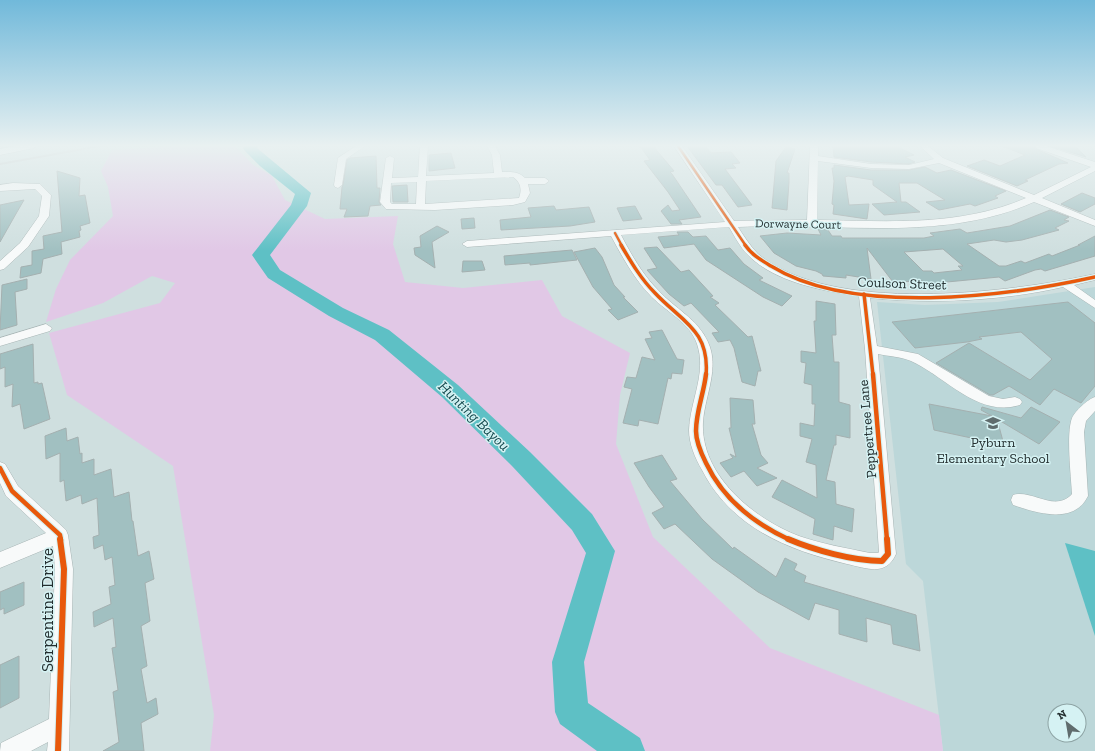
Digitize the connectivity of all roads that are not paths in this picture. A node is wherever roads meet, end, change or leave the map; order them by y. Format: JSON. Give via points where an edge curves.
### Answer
{"nodes":[{"id":1,"x":339,"y":181,"type":"edge"},
{"id":2,"x":387,"y":181,"type":"edge"},
{"id":3,"x":422,"y":181,"type":"edge"},
{"id":4,"x":524,"y":181,"type":"edge"},
{"id":5,"x":702,"y":181,"type":"edge"},
{"id":6,"x":813,"y":181,"type":"edge"},
{"id":7,"x":992,"y":181,"type":"edge"},
{"id":8,"x":1067,"y":181,"type":"edge"},
{"id":9,"x":338,"y":185,"type":"dead end"},
{"id":10,"x":0,"y":188,"type":"edge"},
{"id":11,"x":1033,"y":198,"type":"junction"},
{"id":12,"x":420,"y":206,"type":"junction"},
{"id":13,"x":1095,"y":222,"type":"edge"},
{"id":14,"x":812,"y":223,"type":"junction"},
{"id":15,"x":732,"y":224,"type":"junction"},
{"id":16,"x":615,"y":233,"type":"junction"},
{"id":17,"x":467,"y":244,"type":"dead end"},
{"id":18,"x":0,"y":267,"type":"edge"},
{"id":19,"x":1095,"y":277,"type":"edge"},
{"id":20,"x":1067,"y":285,"type":"junction"},
{"id":21,"x":864,"y":294,"type":"junction"},
{"id":22,"x":1095,"y":305,"type":"edge"},
{"id":23,"x":46,"y":328,"type":"dead end"},
{"id":24,"x":0,"y":342,"type":"edge"},
{"id":25,"x":871,"y":349,"type":"junction"},
{"id":26,"x":1015,"y":402,"type":"dead end"},
{"id":27,"x":1095,"y":402,"type":"edge"},
{"id":28,"x":0,"y":468,"type":"edge"},
{"id":29,"x":1019,"y":500,"type":"dead end"},
{"id":30,"x":60,"y":536,"type":"junction"},
{"id":31,"x":0,"y":560,"type":"edge"},
{"id":32,"x":59,"y":725,"type":"junction"},
{"id":33,"x":9,"y":751,"type":"edge"},
{"id":34,"x":58,"y":751,"type":"edge"}],
"edges":[{"from":1,"to":9,"type":"street"},
{"from":2,"to":12,"type":"street","via":[[386,205],[393,208]]},
{"from":3,"to":12,"type":"street"},
{"from":4,"to":12,"type":"street","via":[[524,197],[518,202]]},
{"from":5,"to":15,"type":"street","name":"Coulson Street"},
{"from":6,"to":14,"type":"street"},
{"from":7,"to":11,"type":"street"},
{"from":8,"to":11,"type":"street","name":"Dorwayne Court"},
{"from":10,"to":18,"type":"street","via":[[37,186],[47,195],[44,216],[24,245]]},
{"from":11,"to":13,"type":"street"},
{"from":11,"to":14,"type":"street","name":"Dorwayne Court","via":[[999,212],[951,222],[888,226]]},
{"from":14,"to":15,"type":"street","name":"Dorwayne Court"},
{"from":15,"to":16,"type":"street","name":"Dorwayne Court"},
{"from":15,"to":21,"type":"street","name":"Coulson Street","via":[[755,257],[779,272],[828,290]]},
{"from":16,"to":17,"type":"street","name":"Dorwayne Court"},
{"from":16,"to":25,"type":"street","name":"Peppertree Lane","via":[[643,282],[695,330],[703,342],[708,368],[695,433],[712,478],[727,497],[768,529],[792,541],[870,561],[882,561],[888,554]]},
{"from":19,"to":20,"type":"street","name":"Coulson Street"},
{"from":20,"to":21,"type":"street","name":"Coulson Street","via":[[981,296]]},
{"from":20,"to":22,"type":"street"},
{"from":21,"to":25,"type":"street","name":"Peppertree Lane"},
{"from":23,"to":24,"type":"street"},
{"from":25,"to":26,"type":"street","via":[[914,357],[985,400],[1003,404]]},
{"from":27,"to":29,"type":"street","via":[[1079,419],[1080,496],[1076,503],[1062,508]]},
{"from":28,"to":30,"type":"street","name":"Serpentine Drive","via":[[12,490]]},
{"from":30,"to":31,"type":"street"},
{"from":30,"to":32,"type":"street","name":"Serpentine Drive","via":[[64,569]]},
{"from":32,"to":33,"type":"street"},
{"from":32,"to":34,"type":"street","name":"Serpentine Drive"}]}
